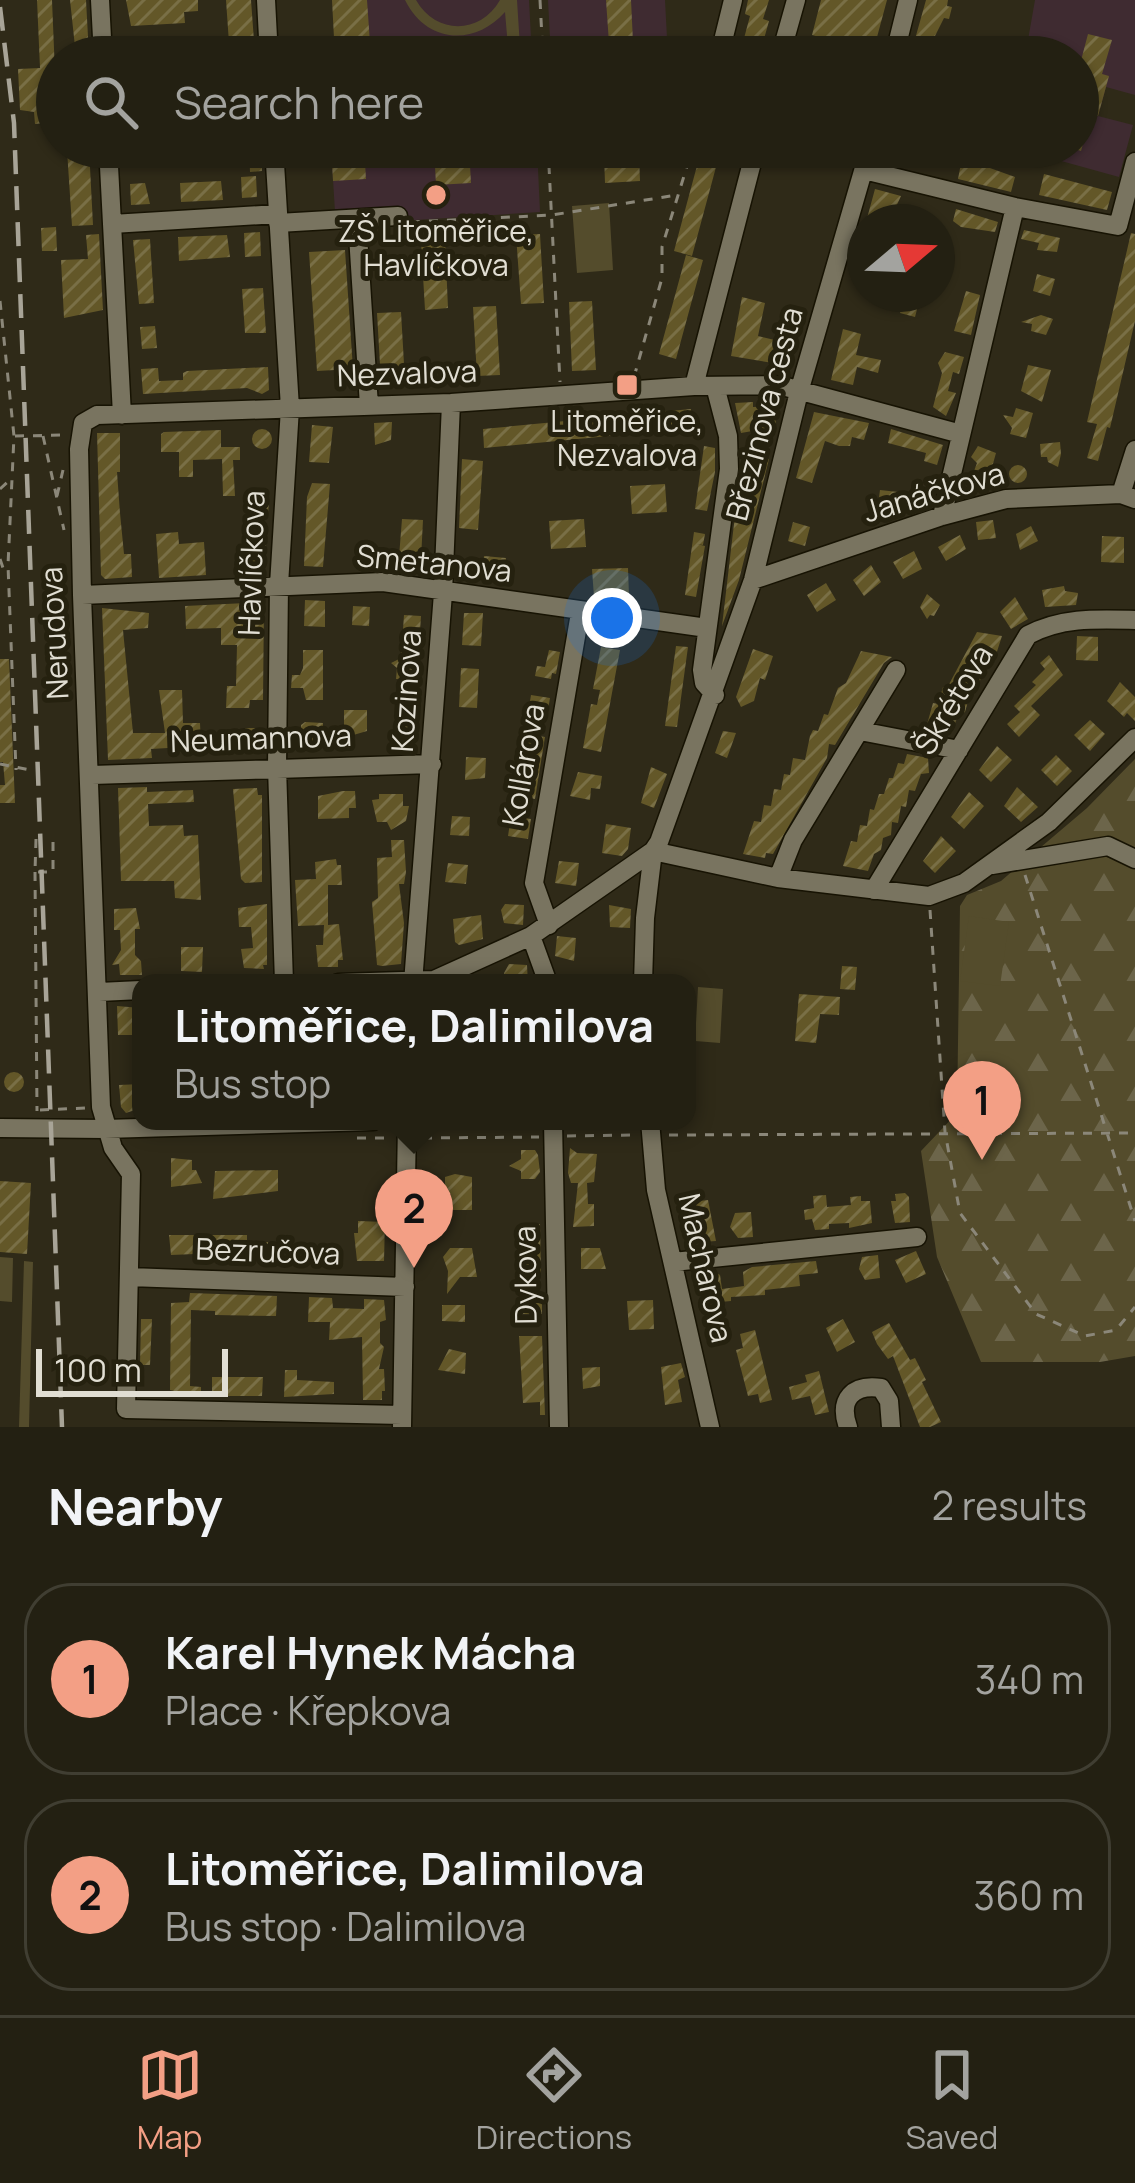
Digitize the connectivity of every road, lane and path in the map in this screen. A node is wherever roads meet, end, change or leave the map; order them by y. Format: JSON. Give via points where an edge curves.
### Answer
{"nodes":[{"id":1,"x":100,"y":0,"type":"edge"},
{"id":2,"x":266,"y":0,"type":"edge"},
{"id":3,"x":540,"y":0,"type":"edge"},
{"id":4,"x":733,"y":0,"type":"edge"},
{"id":5,"x":796,"y":0,"type":"edge"},
{"id":6,"x":908,"y":0,"type":"edge"},
{"id":7,"x":102,"y":36,"type":"edge"},
{"id":8,"x":268,"y":36,"type":"edge"},
{"id":9,"x":542,"y":36,"type":"edge"},
{"id":10,"x":724,"y":36,"type":"edge"},
{"id":11,"x":786,"y":36,"type":"edge"},
{"id":12,"x":899,"y":36,"type":"edge"},
{"id":13,"x":1135,"y":162,"type":"edge"},
{"id":14,"x":109,"y":168,"type":"edge"},
{"id":15,"x":275,"y":168,"type":"edge"},
{"id":16,"x":549,"y":168,"type":"edge"},
{"id":17,"x":686,"y":168,"type":"edge"},
{"id":18,"x":751,"y":168,"type":"edge"},
{"id":19,"x":864,"y":170,"type":"joint"},
{"id":20,"x":677,"y":195,"type":"junction"},
{"id":21,"x":1015,"y":206,"type":"junction"},
{"id":22,"x":552,"y":215,"type":"junction"},
{"id":23,"x":398,"y":216,"type":"joint"},
{"id":24,"x":278,"y":218,"type":"junction"},
{"id":25,"x":357,"y":220,"type":"junction"},
{"id":26,"x":112,"y":224,"type":"junction"},
{"id":27,"x":0,"y":301,"type":"edge"},
{"id":28,"x":694,"y":386,"type":"junction"},
{"id":29,"x":716,"y":386,"type":"junction"},
{"id":30,"x":631,"y":391,"type":"junction"},
{"id":31,"x":799,"y":392,"type":"junction"},
{"id":32,"x":561,"y":396,"type":"junction"},
{"id":33,"x":451,"y":403,"type":"junction"},
{"id":34,"x":369,"y":406,"type":"junction"},
{"id":35,"x":290,"y":408,"type":"junction"},
{"id":36,"x":122,"y":415,"type":"junction"},
{"id":37,"x":962,"y":434,"type":"junction"},
{"id":38,"x":14,"y":436,"type":"junction"},
{"id":39,"x":43,"y":436,"type":"junction"},
{"id":40,"x":68,"y":449,"type":"dead end"},
{"id":41,"x":1135,"y":450,"type":"edge"},
{"id":42,"x":64,"y":465,"type":"dead end"},
{"id":43,"x":12,"y":477,"type":"junction"},
{"id":44,"x":0,"y":489,"type":"edge"},
{"id":45,"x":1128,"y":496,"type":"edge"},
{"id":46,"x":57,"y":497,"type":"junction"},
{"id":47,"x":70,"y":516,"type":"dead end"},
{"id":48,"x":942,"y":516,"type":"junction"},
{"id":49,"x":0,"y":559,"type":"edge"},
{"id":50,"x":4,"y":571,"type":"edge"},
{"id":51,"x":753,"y":580,"type":"junction"},
{"id":52,"x":279,"y":585,"type":"junction"},
{"id":53,"x":443,"y":592,"type":"junction"},
{"id":54,"x":82,"y":595,"type":"junction"},
{"id":55,"x":580,"y":613,"type":"junction"},
{"id":56,"x":1135,"y":620,"type":"edge"},
{"id":57,"x":706,"y":628,"type":"junction"},
{"id":58,"x":896,"y":670,"type":"dead end"},
{"id":59,"x":715,"y":694,"type":"junction"},
{"id":60,"x":14,"y":722,"type":"junction"},
{"id":61,"x":2,"y":723,"type":"edge"},
{"id":62,"x":860,"y":731,"type":"junction"},
{"id":63,"x":1135,"y":738,"type":"edge"},
{"id":64,"x":959,"y":750,"type":"junction"},
{"id":65,"x":0,"y":764,"type":"edge"},
{"id":66,"x":432,"y":764,"type":"junction"},
{"id":67,"x":278,"y":767,"type":"junction"},
{"id":68,"x":16,"y":770,"type":"junction"},
{"id":69,"x":30,"y":770,"type":"dead end"},
{"id":70,"x":92,"y":775,"type":"junction"},
{"id":71,"x":36,"y":839,"type":"dead end"},
{"id":72,"x":53,"y":839,"type":"dead end"},
{"id":73,"x":653,"y":851,"type":"junction"},
{"id":74,"x":1135,"y":860,"type":"edge"},
{"id":75,"x":1021,"y":862,"type":"junction"},
{"id":76,"x":987,"y":865,"type":"junction"},
{"id":77,"x":35,"y":872,"type":"junction"},
{"id":78,"x":778,"y":878,"type":"junction"},
{"id":79,"x":874,"y":890,"type":"junction"},
{"id":80,"x":928,"y":896,"type":"junction"},
{"id":81,"x":549,"y":925,"type":"junction"},
{"id":82,"x":531,"y":936,"type":"junction"},
{"id":83,"x":284,"y":974,"type":"edge"},
{"id":84,"x":414,"y":974,"type":"edge"},
{"id":85,"x":447,"y":974,"type":"edge"},
{"id":86,"x":545,"y":974,"type":"edge"},
{"id":87,"x":643,"y":974,"type":"edge"},
{"id":88,"x":132,"y":990,"type":"edge"},
{"id":89,"x":98,"y":992,"type":"junction"},
{"id":90,"x":101,"y":1107,"type":"junction"},
{"id":91,"x":38,"y":1119,"type":"junction"},
{"id":92,"x":0,"y":1128,"type":"edge"},
{"id":93,"x":241,"y":1130,"type":"edge"},
{"id":94,"x":407,"y":1130,"type":"edge"},
{"id":95,"x":540,"y":1130,"type":"edge"},
{"id":96,"x":554,"y":1130,"type":"edge"},
{"id":97,"x":652,"y":1130,"type":"edge"},
{"id":98,"x":945,"y":1132,"type":"junction"},
{"id":99,"x":1109,"y":1133,"type":"junction"},
{"id":100,"x":1135,"y":1133,"type":"edge"},
{"id":101,"x":430,"y":1138,"type":"dead end"},
{"id":102,"x":109,"y":1139,"type":"junction"},
{"id":103,"x":1135,"y":1221,"type":"edge"},
{"id":104,"x":917,"y":1237,"type":"dead end"},
{"id":105,"x":673,"y":1262,"type":"junction"},
{"id":106,"x":129,"y":1276,"type":"junction"},
{"id":107,"x":405,"y":1287,"type":"junction"},
{"id":108,"x":1135,"y":1307,"type":"edge"},
{"id":109,"x":132,"y":1409,"type":"junction"},
{"id":110,"x":197,"y":1419,"type":"edge"},
{"id":111,"x":402,"y":1421,"type":"edge"},
{"id":112,"x":115,"y":1427,"type":"edge"},
{"id":113,"x":156,"y":1427,"type":"edge"},
{"id":114,"x":559,"y":1427,"type":"edge"},
{"id":115,"x":710,"y":1427,"type":"edge"},
{"id":116,"x":848,"y":1427,"type":"edge"},
{"id":117,"x":890,"y":1427,"type":"edge"}],
"edges":[{"from":1,"to":7,"type":"street"},
{"from":2,"to":8,"type":"street"},
{"from":3,"to":9,"type":"path"},
{"from":4,"to":10,"type":"street"},
{"from":5,"to":11,"type":"street"},
{"from":6,"to":12,"type":"street"},
{"from":13,"to":21,"type":"street","via":[[1118,226]]},
{"from":14,"to":26,"type":"street"},
{"from":15,"to":24,"type":"street","name":"Havlíčkova"},
{"from":16,"to":22,"type":"path"},
{"from":17,"to":20,"type":"path"},
{"from":18,"to":28,"type":"street"},
{"from":19,"to":21,"type":"street"},
{"from":19,"to":31,"type":"street","name":"Březinova cesta"},
{"from":20,"to":22,"type":"path"},
{"from":20,"to":30,"type":"path"},
{"from":21,"to":37,"type":"street"},
{"from":22,"to":23,"type":"path"},
{"from":22,"to":32,"type":"path"},
{"from":23,"to":25,"type":"street"},
{"from":24,"to":25,"type":"street"},
{"from":24,"to":26,"type":"street"},
{"from":24,"to":35,"type":"street","name":"Havlíčkova"},
{"from":25,"to":34,"type":"street"},
{"from":26,"to":36,"type":"street"},
{"from":27,"to":38,"type":"path"},
{"from":28,"to":29,"type":"street","name":"Nezvalova"},
{"from":28,"to":30,"type":"street","name":"Nezvalova"},
{"from":29,"to":31,"type":"street","name":"Nezvalova"},
{"from":29,"to":57,"type":"street","via":[[729,469]]},
{"from":30,"to":32,"type":"street","name":"Nezvalova"},
{"from":31,"to":37,"type":"street","name":"Nezvalova"},
{"from":31,"to":51,"type":"street","name":"Březinova cesta"},
{"from":32,"to":33,"type":"street","name":"Nezvalova"},
{"from":33,"to":34,"type":"street","name":"Nezvalova"},
{"from":33,"to":53,"type":"street","name":"Kozinova"},
{"from":34,"to":35,"type":"street","name":"Nezvalova"},
{"from":35,"to":36,"type":"street","name":"Nezvalova"},
{"from":35,"to":52,"type":"street","name":"Havlíčkova"},
{"from":36,"to":54,"type":"street","name":"Nerudova","via":[[89,417],[79,434]]},
{"from":37,"to":48,"type":"street"},
{"from":38,"to":39,"type":"path"},
{"from":38,"to":43,"type":"path"},
{"from":39,"to":40,"type":"path","via":[[67,435]]},
{"from":39,"to":46,"type":"path"},
{"from":41,"to":45,"type":"street"},
{"from":42,"to":46,"type":"path"},
{"from":43,"to":44,"type":"path"},
{"from":43,"to":50,"type":"path"},
{"from":45,"to":48,"type":"street","name":"Janáčkova","via":[[1006,499]]},
{"from":46,"to":47,"type":"path","via":[[69,539]]},
{"from":48,"to":51,"type":"street","name":"Janáčkova"},
{"from":49,"to":50,"type":"path"},
{"from":50,"to":60,"type":"path"},
{"from":51,"to":59,"type":"street","name":"Březinova cesta"},
{"from":52,"to":53,"type":"street","name":"Smetanova","via":[[383,582]]},
{"from":52,"to":54,"type":"street","name":"Smetanova"},
{"from":52,"to":67,"type":"street","name":"Havlíčkova"},
{"from":53,"to":55,"type":"street","name":"Smetanova"},
{"from":53,"to":66,"type":"street","name":"Kozinova"},
{"from":54,"to":70,"type":"street","name":"Nerudova"},
{"from":55,"to":57,"type":"street","name":"Smetanova"},
{"from":55,"to":81,"type":"street","name":"Kollárova","via":[[534,884]]},
{"from":56,"to":64,"type":"street","name":"Škrétova","via":[[1050,623],[1028,635]]},
{"from":57,"to":59,"type":"street","via":[[702,678]]},
{"from":58,"to":62,"type":"street"},
{"from":59,"to":73,"type":"street","name":"Březinova cesta"},
{"from":60,"to":61,"type":"path"},
{"from":60,"to":68,"type":"path"},
{"from":62,"to":64,"type":"street"},
{"from":62,"to":78,"type":"street"},
{"from":63,"to":76,"type":"street","via":[[1049,822]]},
{"from":64,"to":79,"type":"street","name":"Škrétova"},
{"from":65,"to":68,"type":"path"},
{"from":66,"to":67,"type":"street","name":"Neumannova"},
{"from":66,"to":84,"type":"street","name":"Kozinova"},
{"from":67,"to":70,"type":"street","name":"Neumannova"},
{"from":67,"to":83,"type":"street","name":"Havlíčkova"},
{"from":68,"to":69,"type":"path"},
{"from":70,"to":89,"type":"street","name":"Nerudova"},
{"from":71,"to":77,"type":"path"},
{"from":72,"to":77,"type":"path","via":[[53,872]]},
{"from":73,"to":78,"type":"street"},
{"from":73,"to":81,"type":"street"},
{"from":73,"to":87,"type":"street"},
{"from":74,"to":75,"type":"street","via":[[1108,846]]},
{"from":75,"to":76,"type":"street"},
{"from":75,"to":99,"type":"path"},
{"from":76,"to":80,"type":"street"},
{"from":77,"to":91,"type":"path"},
{"from":78,"to":79,"type":"street"},
{"from":79,"to":80,"type":"street"},
{"from":80,"to":98,"type":"path"},
{"from":81,"to":82,"type":"street"},
{"from":82,"to":85,"type":"street"},
{"from":82,"to":86,"type":"street"},
{"from":88,"to":89,"type":"street"},
{"from":89,"to":90,"type":"street","name":"Nerudova"},
{"from":90,"to":91,"type":"path"},
{"from":90,"to":102,"type":"street","name":"Nerudova"},
{"from":91,"to":92,"type":"street"},
{"from":91,"to":102,"type":"street"},
{"from":93,"to":102,"type":"street"},
{"from":94,"to":107,"type":"street"},
{"from":95,"to":101,"type":"path"},
{"from":96,"to":114,"type":"street","name":"Dykova"},
{"from":97,"to":98,"type":"path"},
{"from":97,"to":105,"type":"street","name":"Macharova"},
{"from":98,"to":99,"type":"path"},
{"from":98,"to":108,"type":"path","via":[[960,1213],[1036,1314],[1085,1336],[1116,1330]]},
{"from":99,"to":100,"type":"path"},
{"from":99,"to":103,"type":"path"},
{"from":102,"to":106,"type":"street","name":"Nerudova","via":[[130,1174]]},
{"from":104,"to":105,"type":"street"},
{"from":105,"to":115,"type":"street","name":"Macharova"},
{"from":106,"to":107,"type":"street","name":"Bezručova"},
{"from":106,"to":109,"type":"street","name":"Nerudova"},
{"from":107,"to":111,"type":"street"},
{"from":109,"to":110,"type":"street"},
{"from":109,"to":112,"type":"street"},
{"from":109,"to":113,"type":"street"},
{"from":110,"to":111,"type":"street"},
{"from":116,"to":117,"type":"street","via":[[846,1398],[870,1387],[889,1401]]}]}
